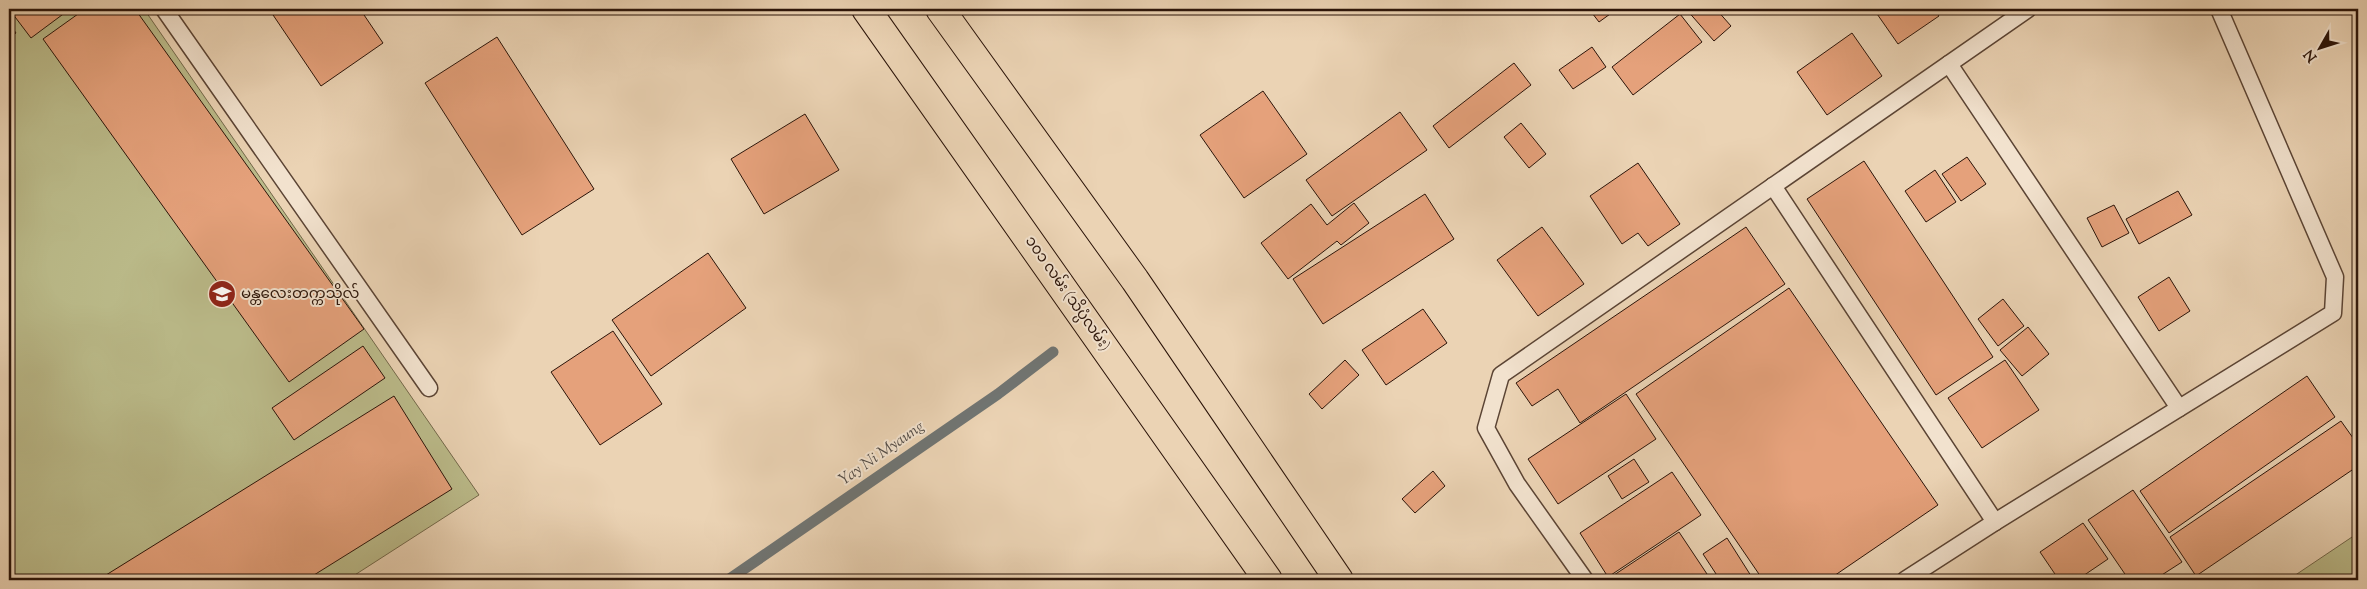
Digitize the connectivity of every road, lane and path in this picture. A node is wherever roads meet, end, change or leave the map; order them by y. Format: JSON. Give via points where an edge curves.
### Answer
{"nodes":[{"id":1,"x":164,"y":9,"type":"edge"},
{"id":2,"x":866,"y":9,"type":"edge"},
{"id":3,"x":940,"y":9,"type":"edge"},
{"id":4,"x":2028,"y":9,"type":"edge"},
{"id":5,"x":2219,"y":9,"type":"edge"},
{"id":6,"x":1949,"y":64,"type":"junction"},
{"id":7,"x":1773,"y":186,"type":"junction"},
{"id":8,"x":429,"y":388,"type":"dead end"},
{"id":9,"x":2179,"y":408,"type":"junction"},
{"id":10,"x":1995,"y":522,"type":"junction"},
{"id":11,"x":1268,"y":580,"type":"edge"},
{"id":12,"x":1339,"y":580,"type":"edge"},
{"id":13,"x":1585,"y":580,"type":"edge"},
{"id":14,"x":1904,"y":580,"type":"edge"}],
"edges":[{"from":1,"to":8,"type":"lane"},
{"from":2,"to":11,"type":"main road","name":"၁၀၁ လမ်း (သိပ္ပံလမ်း)"},
{"from":3,"to":12,"type":"main road","via":[[1135,280]]},
{"from":4,"to":6,"type":"lane"},
{"from":5,"to":9,"type":"lane","via":[[2335,277],[2334,313]]},
{"from":6,"to":7,"type":"lane"},
{"from":6,"to":9,"type":"lane"},
{"from":7,"to":10,"type":"lane"},
{"from":7,"to":13,"type":"lane","via":[[1501,375],[1486,428],[1517,484]]},
{"from":9,"to":10,"type":"lane"},
{"from":10,"to":14,"type":"lane"}]}
